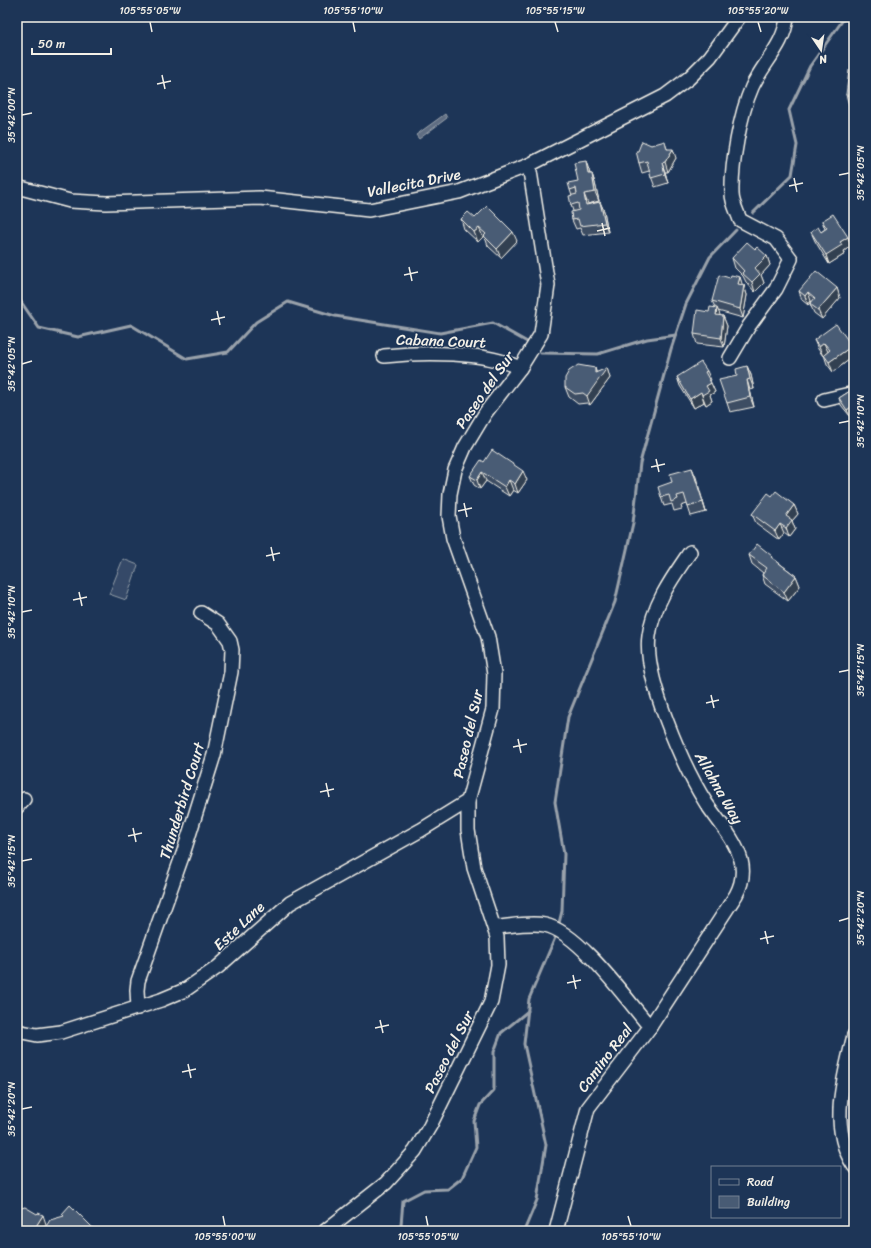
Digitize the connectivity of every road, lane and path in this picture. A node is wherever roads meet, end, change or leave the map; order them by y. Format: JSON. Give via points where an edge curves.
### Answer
{"nodes":[{"id":1,"x":739,"y":17,"type":"edge"},
{"id":2,"x":787,"y":17,"type":"edge"},
{"id":3,"x":529,"y":166,"type":"junction"},
{"id":4,"x":17,"y":187,"type":"edge"},
{"id":5,"x":384,"y":356,"type":"dead end"},
{"id":6,"x":730,"y":358,"type":"dead end"},
{"id":7,"x":520,"y":368,"type":"junction"},
{"id":8,"x":854,"y":392,"type":"edge"},
{"id":9,"x":824,"y":400,"type":"dead end"},
{"id":10,"x":690,"y":552,"type":"dead end"},
{"id":11,"x":201,"y":613,"type":"dead end"},
{"id":12,"x":468,"y":801,"type":"junction"},
{"id":13,"x":496,"y":928,"type":"junction"},
{"id":14,"x":138,"y":1008,"type":"junction"},
{"id":15,"x":650,"y":1027,"type":"junction"},
{"id":16,"x":17,"y":1031,"type":"edge"},
{"id":17,"x":854,"y":1035,"type":"edge"},
{"id":18,"x":854,"y":1166,"type":"edge"},
{"id":19,"x":325,"y":1231,"type":"edge"},
{"id":20,"x":556,"y":1231,"type":"edge"}],
"edges":[{"from":1,"to":3,"type":"street","name":"Vallecita Drive","via":[[710,57],[689,78],[665,96]]},
{"from":2,"to":6,"type":"street","via":[[782,37],[752,87],[734,162],[732,196],[740,220],[776,239],[791,259],[776,289]]},
{"from":3,"to":4,"type":"street","name":"Vallecita Drive","via":[[459,192],[369,210],[260,198],[77,202]]},
{"from":3,"to":7,"type":"street","name":"Paseo del Sur","via":[[548,286],[541,334]]},
{"from":5,"to":7,"type":"street","name":"Cabana Court","via":[[470,356],[498,360]]},
{"from":7,"to":12,"type":"street","name":"Paseo del Sur","via":[[486,412],[465,447],[455,470],[450,494],[453,538],[488,637],[494,674],[493,709]]},
{"from":8,"to":9,"type":"street"},
{"from":10,"to":15,"type":"street","name":"Allahna Way","via":[[667,586],[656,610],[649,634],[648,655],[660,700],[680,752],[694,782],[739,853],[742,877],[736,895]]},
{"from":11,"to":14,"type":"street","name":"Thunderbird Court","via":[[218,624],[230,640],[231,672],[214,754],[179,865],[138,981]]},
{"from":12,"to":13,"type":"street","name":"Paseo del Sur","via":[[468,830],[477,883]]},
{"from":12,"to":14,"type":"street","name":"Este Lane","via":[[290,903],[196,983],[172,996]]},
{"from":13,"to":15,"type":"street","name":"Camino Real","via":[[534,924],[558,930],[598,965]]},
{"from":13,"to":19,"type":"street","name":"Paseo del Sur","via":[[499,955],[491,1002],[425,1134],[394,1176]]},
{"from":14,"to":16,"type":"street","name":"Este Lane","via":[[49,1034],[37,1035]]},
{"from":15,"to":20,"type":"street","name":"Camino Real","via":[[588,1108]]},
{"from":17,"to":18,"type":"street","via":[[839,1114],[842,1141]]}]}
